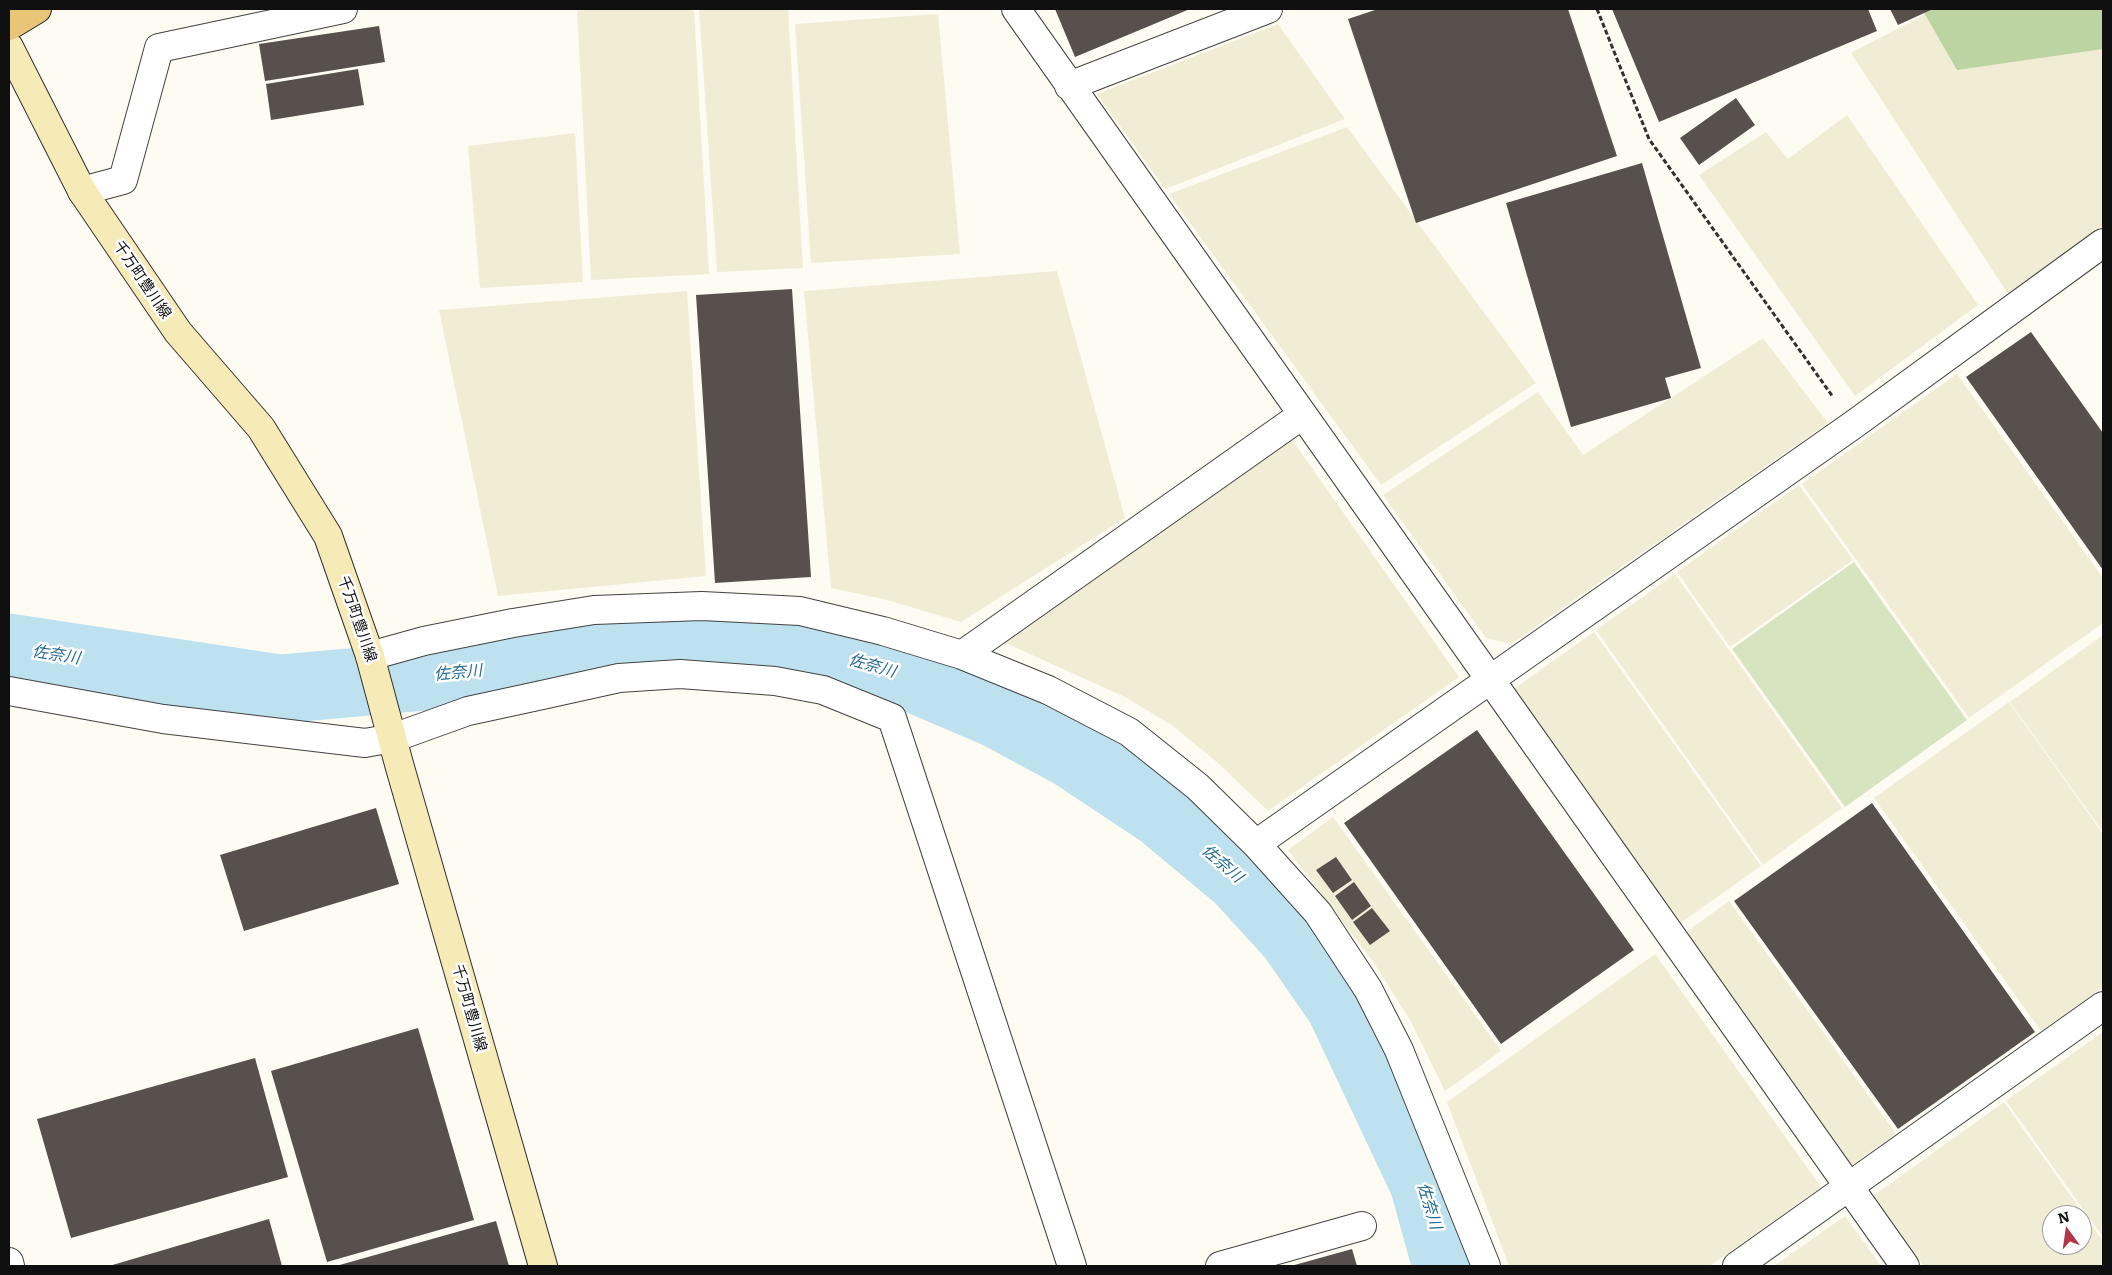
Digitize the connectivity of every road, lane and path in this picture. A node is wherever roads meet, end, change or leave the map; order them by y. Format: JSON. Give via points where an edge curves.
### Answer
{"nodes":[{"id":1,"x":37,"y":9,"type":"edge"},
{"id":2,"x":343,"y":9,"type":"edge"},
{"id":3,"x":1016,"y":9,"type":"edge"},
{"id":4,"x":1268,"y":9,"type":"edge"},
{"id":5,"x":1597,"y":9,"type":"edge"},
{"id":6,"x":9,"y":26,"type":"edge"},
{"id":7,"x":9,"y":47,"type":"edge"},
{"id":8,"x":1069,"y":86,"type":"junction"},
{"id":9,"x":82,"y":191,"type":"junction"},
{"id":10,"x":2103,"y":242,"type":"edge"},
{"id":11,"x":1302,"y":415,"type":"junction"},
{"id":12,"x":1853,"y":425,"type":"junction"},
{"id":13,"x":962,"y":655,"type":"junction"},
{"id":14,"x":370,"y":656,"type":"junction"},
{"id":15,"x":1490,"y":680,"type":"junction"},
{"id":16,"x":9,"y":691,"type":"edge"},
{"id":17,"x":393,"y":738,"type":"junction"},
{"id":18,"x":1256,"y":844,"type":"junction"},
{"id":19,"x":2103,"y":1006,"type":"edge"},
{"id":20,"x":1849,"y":1187,"type":"junction"},
{"id":21,"x":1362,"y":1226,"type":"dead end"},
{"id":22,"x":9,"y":1262,"type":"edge"},
{"id":23,"x":10,"y":1266,"type":"edge"},
{"id":24,"x":543,"y":1266,"type":"edge"},
{"id":25,"x":1072,"y":1266,"type":"edge"},
{"id":26,"x":1220,"y":1266,"type":"edge"},
{"id":27,"x":1486,"y":1266,"type":"edge"},
{"id":28,"x":1737,"y":1266,"type":"edge"},
{"id":29,"x":1905,"y":1266,"type":"edge"}],
"edges":[{"from":1,"to":6,"type":"main road"},
{"from":2,"to":9,"type":"street","via":[[159,48],[123,180]]},
{"from":3,"to":8,"type":"street"},
{"from":4,"to":8,"type":"street"},
{"from":5,"to":12,"type":"path","via":[[1648,139]]},
{"from":7,"to":9,"type":"main road","name":"千万町豊川線"},
{"from":8,"to":11,"type":"street"},
{"from":9,"to":14,"type":"main road","name":"千万町豊川線","via":[[178,332],[266,437],[328,536]]},
{"from":10,"to":12,"type":"street"},
{"from":11,"to":13,"type":"street"},
{"from":11,"to":15,"type":"street"},
{"from":12,"to":15,"type":"street"},
{"from":13,"to":14,"type":"street","via":[[883,630],[800,611],[702,606],[594,610],[424,641]]},
{"from":13,"to":18,"type":"street","via":[[1048,690],[1129,732],[1198,787]]},
{"from":14,"to":17,"type":"main road","name":"千万町豊川線"},
{"from":15,"to":18,"type":"street"},
{"from":15,"to":20,"type":"street"},
{"from":16,"to":17,"type":"street","via":[[163,719],[365,742]]},
{"from":17,"to":24,"type":"main road","name":"千万町豊川線"},
{"from":17,"to":25,"type":"street","via":[[468,712],[542,694],[619,678],[680,674],[775,681],[823,690],[892,718]]},
{"from":18,"to":27,"type":"street","via":[[1318,913],[1368,989],[1399,1050]]},
{"from":19,"to":20,"type":"street"},
{"from":20,"to":28,"type":"street"},
{"from":20,"to":29,"type":"street"},
{"from":21,"to":26,"type":"street"},
{"from":22,"to":23,"type":"street"}]}
